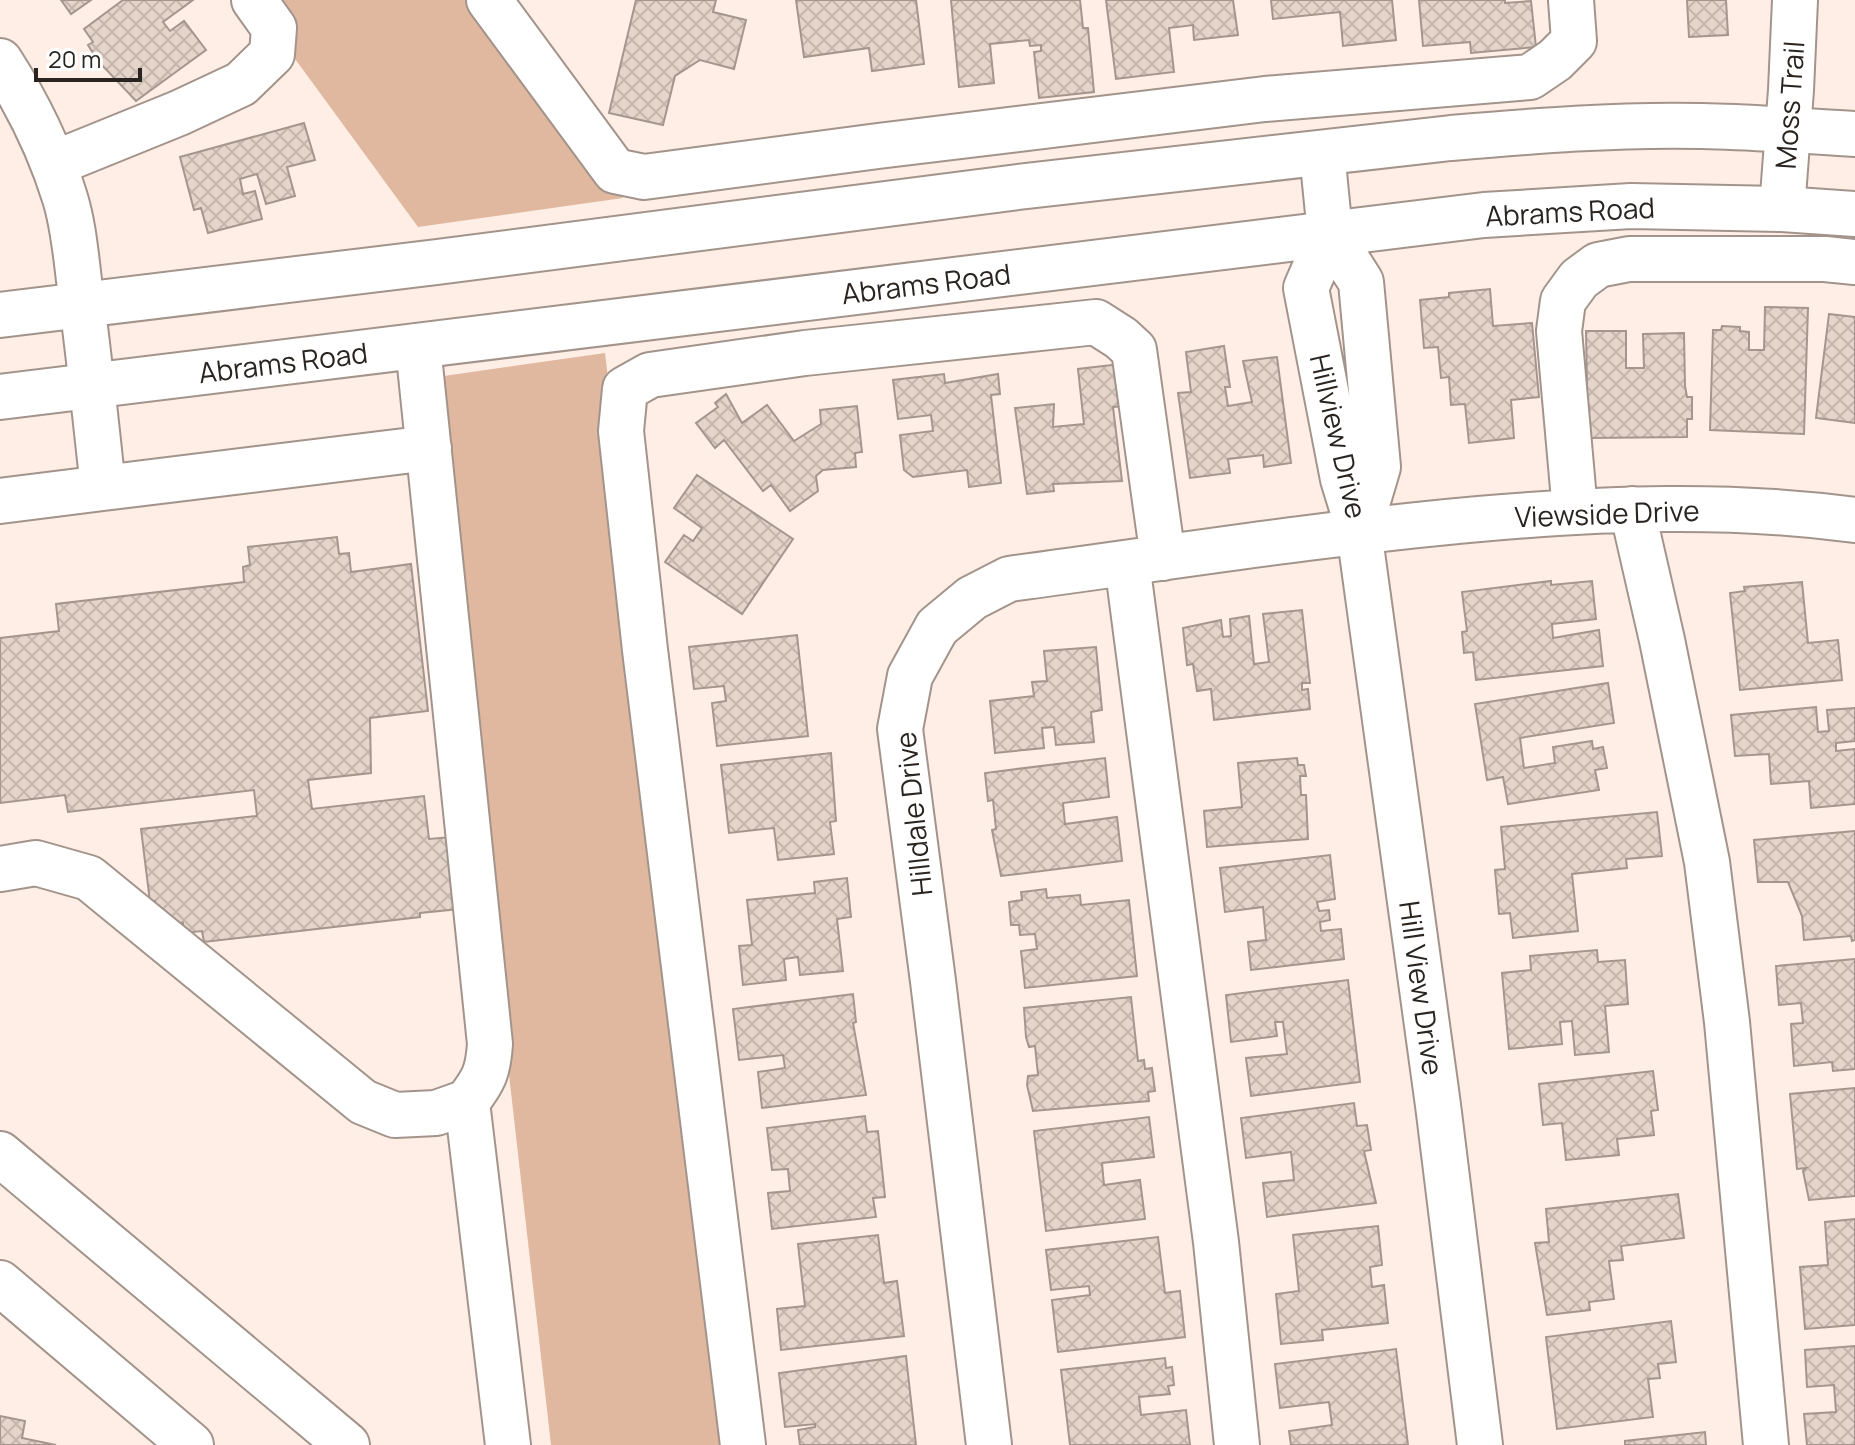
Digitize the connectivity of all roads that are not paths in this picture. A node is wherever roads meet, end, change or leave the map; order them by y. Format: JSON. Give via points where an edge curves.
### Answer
{"nodes":[{"id":1,"x":254,"y":0,"type":"edge"},
{"id":2,"x":489,"y":0,"type":"edge"},
{"id":3,"x":1571,"y":0,"type":"edge"},
{"id":4,"x":1795,"y":0,"type":"edge"},
{"id":5,"x":0,"y":61,"type":"edge"},
{"id":6,"x":1789,"y":130,"type":"junction"},
{"id":7,"x":1855,"y":134,"type":"edge"},
{"id":8,"x":1322,"y":153,"type":"junction"},
{"id":9,"x":53,"y":164,"type":"junction"},
{"id":10,"x":1782,"y":209,"type":"junction"},
{"id":11,"x":1855,"y":214,"type":"edge"},
{"id":12,"x":1330,"y":233,"type":"junction"},
{"id":13,"x":1855,"y":262,"type":"edge"},
{"id":14,"x":82,"y":304,"type":"junction"},
{"id":15,"x":0,"y":315,"type":"edge"},
{"id":16,"x":418,"y":346,"type":"junction"},
{"id":17,"x":92,"y":385,"type":"junction"},
{"id":18,"x":0,"y":397,"type":"edge"},
{"id":19,"x":429,"y":448,"type":"junction"},
{"id":20,"x":103,"y":488,"type":"junction"},
{"id":21,"x":0,"y":501,"type":"edge"},
{"id":22,"x":1632,"y":509,"type":"junction"},
{"id":23,"x":1575,"y":511,"type":"junction"},
{"id":24,"x":1855,"y":520,"type":"edge"},
{"id":25,"x":1359,"y":531,"type":"junction"},
{"id":26,"x":1145,"y":561,"type":"junction"},
{"id":27,"x":0,"y":869,"type":"edge"},
{"id":28,"x":467,"y":1102,"type":"junction"},
{"id":29,"x":0,"y":1154,"type":"edge"},
{"id":30,"x":0,"y":1283,"type":"edge"},
{"id":31,"x":191,"y":1445,"type":"edge"},
{"id":32,"x":347,"y":1445,"type":"edge"},
{"id":33,"x":508,"y":1445,"type":"edge"},
{"id":34,"x":743,"y":1445,"type":"edge"},
{"id":35,"x":989,"y":1445,"type":"edge"},
{"id":36,"x":1237,"y":1445,"type":"edge"},
{"id":37,"x":1480,"y":1445,"type":"edge"},
{"id":38,"x":1766,"y":1445,"type":"edge"}],
"edges":[{"from":1,"to":9,"type":"street","via":[[274,28],[272,54],[241,84]]},
{"from":2,"to":3,"type":"street","via":[[615,171],[644,177],[1265,99],[1530,77],[1574,41]]},
{"from":4,"to":6,"type":"street","name":"Moss Trail"},
{"from":5,"to":9,"type":"street"},
{"from":6,"to":7,"type":"street"},
{"from":6,"to":8,"type":"street","via":[[1592,128]]},
{"from":6,"to":10,"type":"street","name":"Moss Trail"},
{"from":8,"to":12,"type":"street","name":"Hillview Drive"},
{"from":8,"to":14,"type":"street"},
{"from":9,"to":14,"type":"street","via":[[66,201]]},
{"from":10,"to":11,"type":"street","name":"Abrams Road"},
{"from":10,"to":12,"type":"street","name":"Abrams Road","via":[[1563,209]]},
{"from":12,"to":16,"type":"street","name":"Abrams Road"},
{"from":12,"to":25,"type":"street","name":"Hillview Drive","via":[[1361,282],[1378,467]]},
{"from":13,"to":23,"type":"street","via":[[1629,259],[1598,265],[1579,279],[1563,301],[1559,331]]},
{"from":14,"to":15,"type":"street"},
{"from":14,"to":17,"type":"street"},
{"from":16,"to":17,"type":"street","name":"Abrams Road"},
{"from":16,"to":19,"type":"street"},
{"from":17,"to":18,"type":"street","name":"Abrams Road"},
{"from":17,"to":20,"type":"street"},
{"from":19,"to":20,"type":"street"},
{"from":19,"to":28,"type":"street","via":[[490,1044],[489,1066]]},
{"from":20,"to":21,"type":"street"},
{"from":22,"to":23,"type":"street","name":"Viewside Drive"},
{"from":22,"to":24,"type":"street","name":"Viewside Drive","via":[[1751,510]]},
{"from":22,"to":38,"type":"street","via":[[1707,862]]},
{"from":23,"to":25,"type":"street","name":"Viewside Drive"},
{"from":25,"to":26,"type":"street","name":"Hilldale Drive"},
{"from":25,"to":37,"type":"street","name":"Hill View Drive"},
{"from":26,"to":34,"type":"street","via":[[1134,350],[1096,322],[650,375],[625,389],[624,463]]},
{"from":26,"to":35,"type":"street","name":"Hilldale Drive","via":[[1009,579],[972,598],[937,627],[910,676],[900,729]]},
{"from":26,"to":36,"type":"street"},
{"from":27,"to":28,"type":"street","via":[[36,863],[89,878],[363,1102],[395,1115],[436,1113]]},
{"from":28,"to":33,"type":"street"},
{"from":29,"to":32,"type":"street"},
{"from":30,"to":31,"type":"street"}]}
